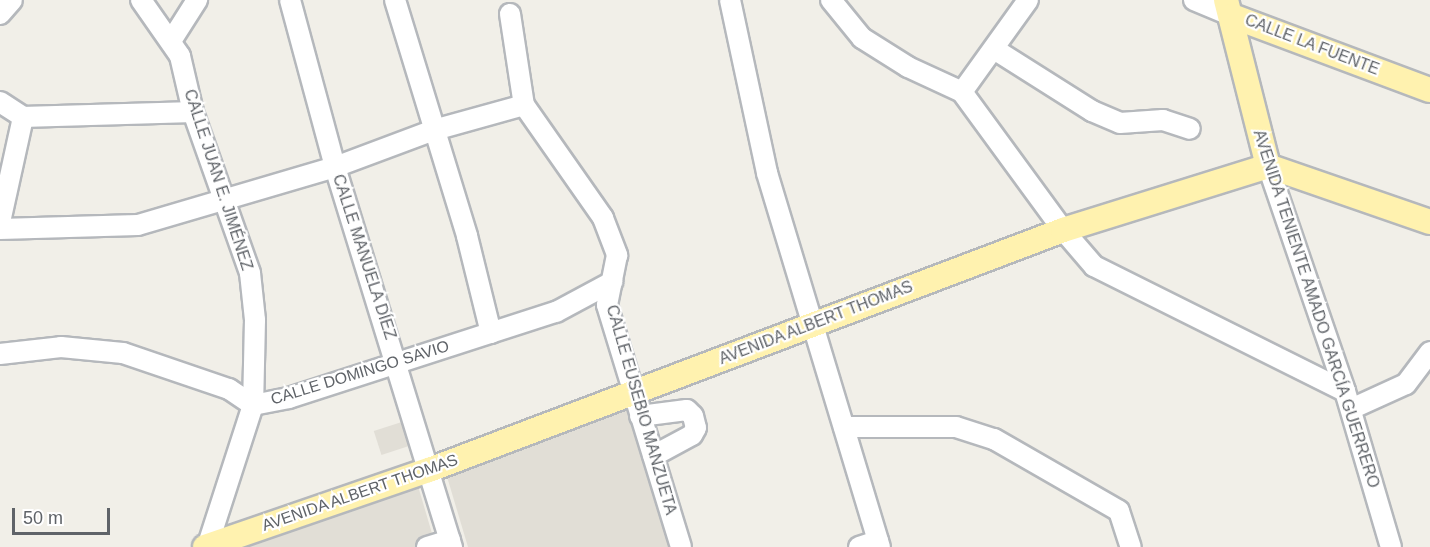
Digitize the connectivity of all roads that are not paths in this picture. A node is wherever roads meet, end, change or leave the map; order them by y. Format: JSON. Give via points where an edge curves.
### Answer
{"nodes":[{"id":1,"x":12,"y":0,"type":"edge"},
{"id":2,"x":141,"y":0,"type":"edge"},
{"id":3,"x":197,"y":0,"type":"edge"},
{"id":4,"x":290,"y":0,"type":"edge"},
{"id":5,"x":395,"y":0,"type":"edge"},
{"id":6,"x":730,"y":0,"type":"edge"},
{"id":7,"x":831,"y":0,"type":"edge"},
{"id":8,"x":1028,"y":0,"type":"edge"},
{"id":9,"x":1194,"y":0,"type":"edge"},
{"id":10,"x":1229,"y":8,"type":"edge"},
{"id":11,"x":0,"y":14,"type":"edge"},
{"id":12,"x":510,"y":14,"type":"dead end"},
{"id":13,"x":171,"y":41,"type":"junction"},
{"id":14,"x":994,"y":49,"type":"junction"},
{"id":15,"x":1430,"y":90,"type":"edge"},
{"id":16,"x":962,"y":92,"type":"junction"},
{"id":17,"x":0,"y":102,"type":"edge"},
{"id":18,"x":524,"y":105,"type":"junction"},
{"id":19,"x":194,"y":112,"type":"junction"},
{"id":20,"x":23,"y":117,"type":"junction"},
{"id":21,"x":1190,"y":129,"type":"dead end"},
{"id":22,"x":434,"y":130,"type":"junction"},
{"id":23,"x":1268,"y":166,"type":"junction"},
{"id":24,"x":335,"y":167,"type":"junction"},
{"id":25,"x":225,"y":198,"type":"junction"},
{"id":26,"x":0,"y":222,"type":"edge"},
{"id":27,"x":1430,"y":222,"type":"edge"},
{"id":28,"x":0,"y":230,"type":"edge"},
{"id":29,"x":1063,"y":230,"type":"junction"},
{"id":30,"x":612,"y":282,"type":"junction"},
{"id":31,"x":812,"y":323,"type":"junction"},
{"id":32,"x":491,"y":333,"type":"junction"},
{"id":33,"x":1430,"y":352,"type":"edge"},
{"id":34,"x":0,"y":354,"type":"edge"},
{"id":35,"x":398,"y":361,"type":"junction"},
{"id":36,"x":1348,"y":400,"type":"junction"},
{"id":37,"x":253,"y":405,"type":"junction"},
{"id":38,"x":637,"y":405,"type":"junction"},
{"id":39,"x":844,"y":427,"type":"junction"},
{"id":40,"x":653,"y":456,"type":"junction"},
{"id":41,"x":429,"y":470,"type":"junction"},
{"id":42,"x":451,"y":543,"type":"edge"},
{"id":43,"x":879,"y":544,"type":"edge"},
{"id":44,"x":206,"y":547,"type":"edge"},
{"id":45,"x":427,"y":547,"type":"edge"},
{"id":46,"x":681,"y":547,"type":"edge"},
{"id":47,"x":859,"y":547,"type":"edge"},
{"id":48,"x":1131,"y":547,"type":"edge"},
{"id":49,"x":1391,"y":547,"type":"edge"}],
"edges":[{"from":1,"to":11,"type":"street"},
{"from":2,"to":13,"type":"street","name":"CALLE JUAN E. JIMÉNEZ"},
{"from":3,"to":13,"type":"street"},
{"from":4,"to":24,"type":"street","name":"CALLE MANUELA DÍEZ"},
{"from":5,"to":22,"type":"street"},
{"from":6,"to":31,"type":"street","via":[[767,173]]},
{"from":7,"to":16,"type":"street","via":[[862,38],[908,67]]},
{"from":8,"to":14,"type":"street"},
{"from":9,"to":10,"type":"street","name":"CALLE LA FUENTE"},
{"from":10,"to":15,"type":"main road","name":"CALLE LA FUENTE"},
{"from":10,"to":23,"type":"main road","name":"AVENIDA TENIENTE AMADO GARCÍA GUERRERO"},
{"from":12,"to":18,"type":"street","name":"CALLE EUSEBIO MANZUETA"},
{"from":13,"to":19,"type":"street","name":"CALLE JUAN E. JIMÉNEZ","via":[[180,56]]},
{"from":14,"to":16,"type":"street"},
{"from":14,"to":21,"type":"street","via":[[1092,111],[1120,123],[1163,120]]},
{"from":16,"to":29,"type":"street"},
{"from":17,"to":20,"type":"street"},
{"from":18,"to":22,"type":"street"},
{"from":18,"to":30,"type":"street","name":"CALLE EUSEBIO MANZUETA","via":[[603,218],[617,255]]},
{"from":19,"to":20,"type":"street"},
{"from":19,"to":25,"type":"street","name":"CALLE JUAN E. JIMÉNEZ"},
{"from":20,"to":26,"type":"street"},
{"from":22,"to":24,"type":"street"},
{"from":22,"to":32,"type":"street","via":[[467,236]]},
{"from":23,"to":27,"type":"main road"},
{"from":23,"to":29,"type":"main road","name":"AVENIDA ALBERT THOMAS"},
{"from":23,"to":36,"type":"street","name":"AVENIDA TENIENTE AMADO GARCÍA GUERRERO"},
{"from":24,"to":25,"type":"street"},
{"from":24,"to":35,"type":"street","name":"CALLE MANUELA DÍEZ"},
{"from":25,"to":28,"type":"street","via":[[138,225]]},
{"from":25,"to":37,"type":"street","name":"CALLE JUAN E. JIMÉNEZ","via":[[250,273],[257,353]]},
{"from":29,"to":31,"type":"main road","name":"AVENIDA ALBERT THOMAS"},
{"from":29,"to":36,"type":"street","via":[[1094,266]]},
{"from":30,"to":32,"type":"street","name":"CALLE DOMINGO SAVIO","via":[[556,312]]},
{"from":30,"to":38,"type":"street","name":"CALLE EUSEBIO MANZUETA","via":[[608,305]]},
{"from":31,"to":38,"type":"main road","name":"AVENIDA ALBERT THOMAS"},
{"from":31,"to":39,"type":"street"},
{"from":32,"to":35,"type":"street","name":"CALLE DOMINGO SAVIO"},
{"from":33,"to":36,"type":"street","via":[[1406,384]]},
{"from":34,"to":37,"type":"street","name":"CALLE DOMINGO SAVIO","via":[[61,347],[123,353],[229,389]]},
{"from":35,"to":37,"type":"street","name":"CALLE DOMINGO SAVIO","via":[[289,398]]},
{"from":35,"to":41,"type":"street","name":"CALLE MANUELA DÍEZ"},
{"from":36,"to":49,"type":"street","name":"AVENIDA TENIENTE AMADO GARCÍA GUERRERO"},
{"from":37,"to":44,"type":"street","name":"CALLE JUAN E. JIMÉNEZ"},
{"from":38,"to":40,"type":"street","name":"CALLE EUSEBIO MANZUETA"},
{"from":38,"to":40,"type":"street","via":[[687,410],[693,416],[696,428],[692,435]]},
{"from":38,"to":41,"type":"main road","name":"AVENIDA ALBERT THOMAS"},
{"from":39,"to":43,"type":"street"},
{"from":39,"to":48,"type":"street","via":[[956,427],[994,439],[1119,511]]},
{"from":40,"to":46,"type":"street","name":"CALLE EUSEBIO MANZUETA"},
{"from":41,"to":42,"type":"street","name":"CALLE MANUELA DÍEZ"},
{"from":41,"to":44,"type":"main road","name":"AVENIDA ALBERT THOMAS"},
{"from":42,"to":45,"type":"street"},
{"from":43,"to":47,"type":"street"}]}
